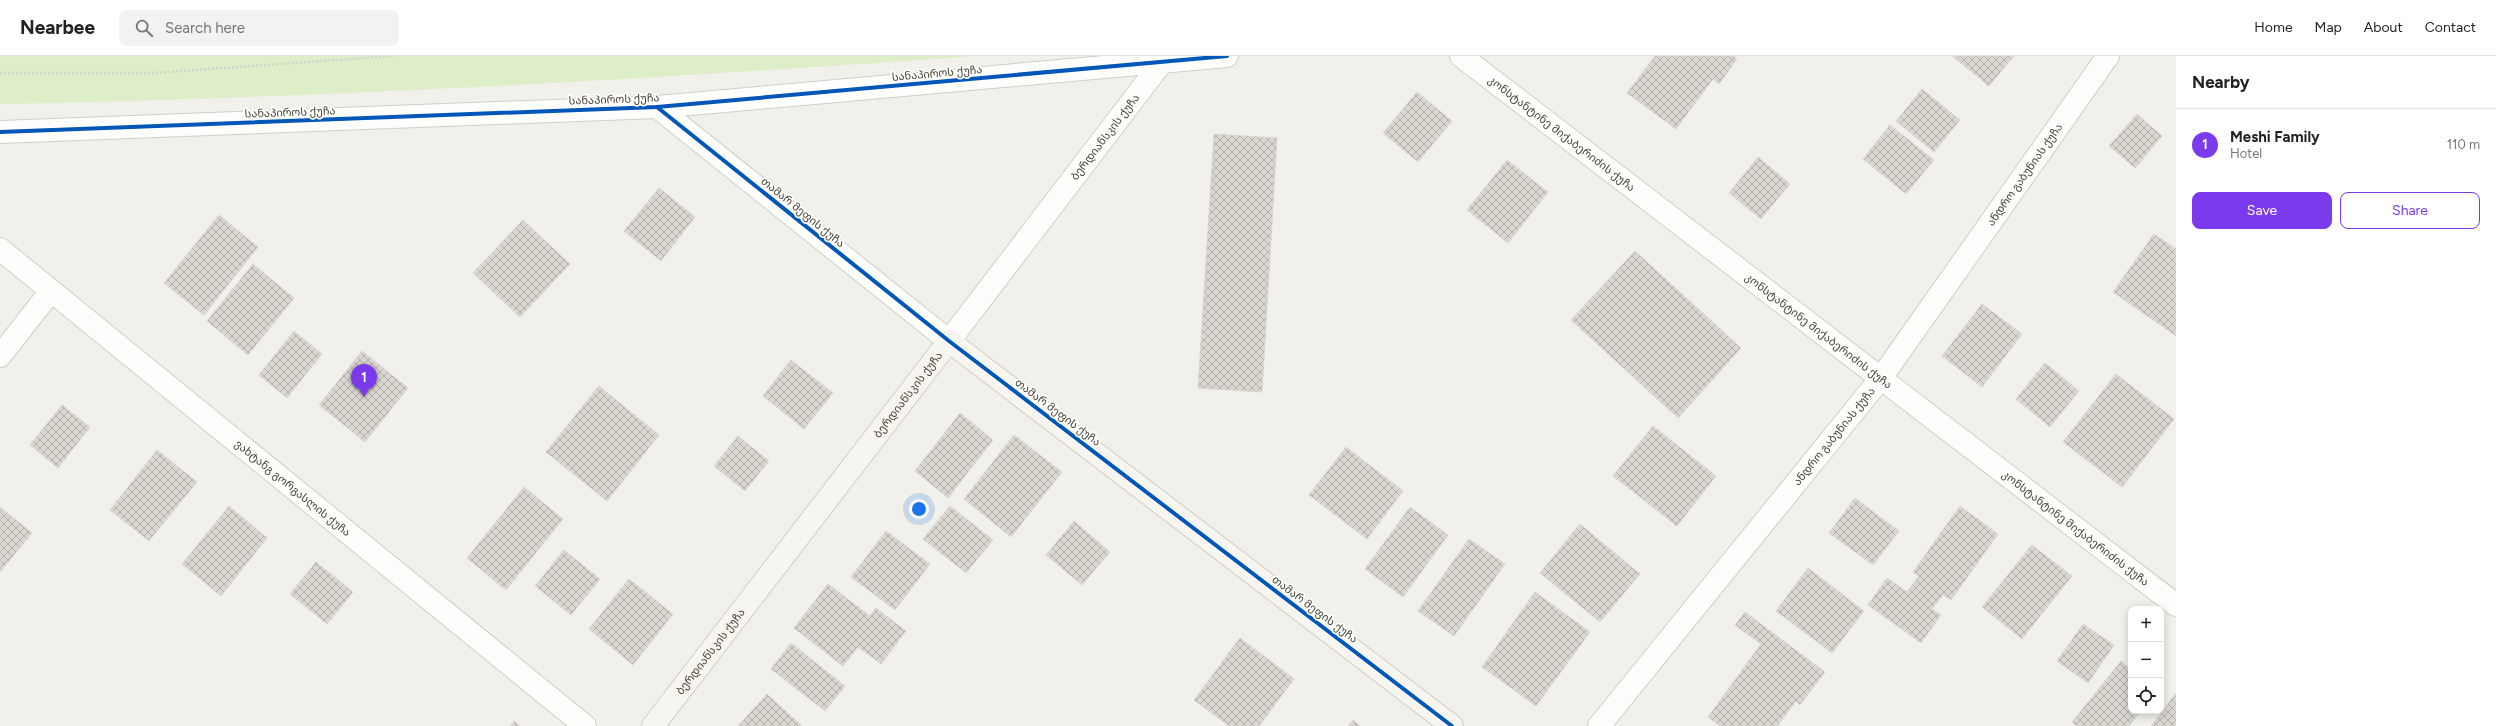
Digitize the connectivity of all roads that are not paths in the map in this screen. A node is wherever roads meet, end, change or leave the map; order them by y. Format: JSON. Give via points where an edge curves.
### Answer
{"nodes":[{"id":1,"x":1227,"y":56,"type":"edge"},
{"id":2,"x":1461,"y":56,"type":"edge"},
{"id":3,"x":2108,"y":56,"type":"edge"},
{"id":4,"x":1162,"y":62,"type":"junction"},
{"id":5,"x":657,"y":107,"type":"junction"},
{"id":6,"x":0,"y":132,"type":"edge"},
{"id":7,"x":0,"y":250,"type":"edge"},
{"id":8,"x":51,"y":291,"type":"junction"},
{"id":9,"x":949,"y":341,"type":"junction"},
{"id":10,"x":0,"y":356,"type":"edge"},
{"id":11,"x":1882,"y":378,"type":"junction"},
{"id":12,"x":2176,"y":605,"type":"edge"},
{"id":13,"x":585,"y":726,"type":"edge"},
{"id":14,"x":653,"y":726,"type":"edge"},
{"id":15,"x":1452,"y":726,"type":"edge"},
{"id":16,"x":1599,"y":726,"type":"edge"}],
"edges":[{"from":1,"to":4,"type":"street","name":"სანაპიროს ქუჩა"},
{"from":2,"to":11,"type":"street","name":"კონსტანტინე მიქაბერიძის ქუჩა"},
{"from":3,"to":11,"type":"street","name":"ანდრო გაბუნიას ქუჩა"},
{"from":4,"to":5,"type":"street","name":"სანაპიროს ქუჩა"},
{"from":4,"to":9,"type":"street","name":"ბერდიანსკის ქუჩა"},
{"from":5,"to":6,"type":"street","name":"სანაპიროს ქუჩა"},
{"from":5,"to":9,"type":"street","name":"თამარ მეფის ქუჩა"},
{"from":7,"to":8,"type":"street","name":"ვახტანგ გორგასლის ქუჩა"},
{"from":8,"to":10,"type":"street"},
{"from":8,"to":13,"type":"street","name":"ვახტანგ გორგასლის ქუჩა"},
{"from":9,"to":14,"type":"street","name":"ბერდიანსკის ქუჩა"},
{"from":9,"to":15,"type":"street","name":"თამარ მეფის ქუჩა"},
{"from":11,"to":12,"type":"street","name":"კონსტანტინე მიქაბერიძის ქუჩა"},
{"from":11,"to":16,"type":"street","name":"ანდრო გაბუნიას ქუჩა"}]}
